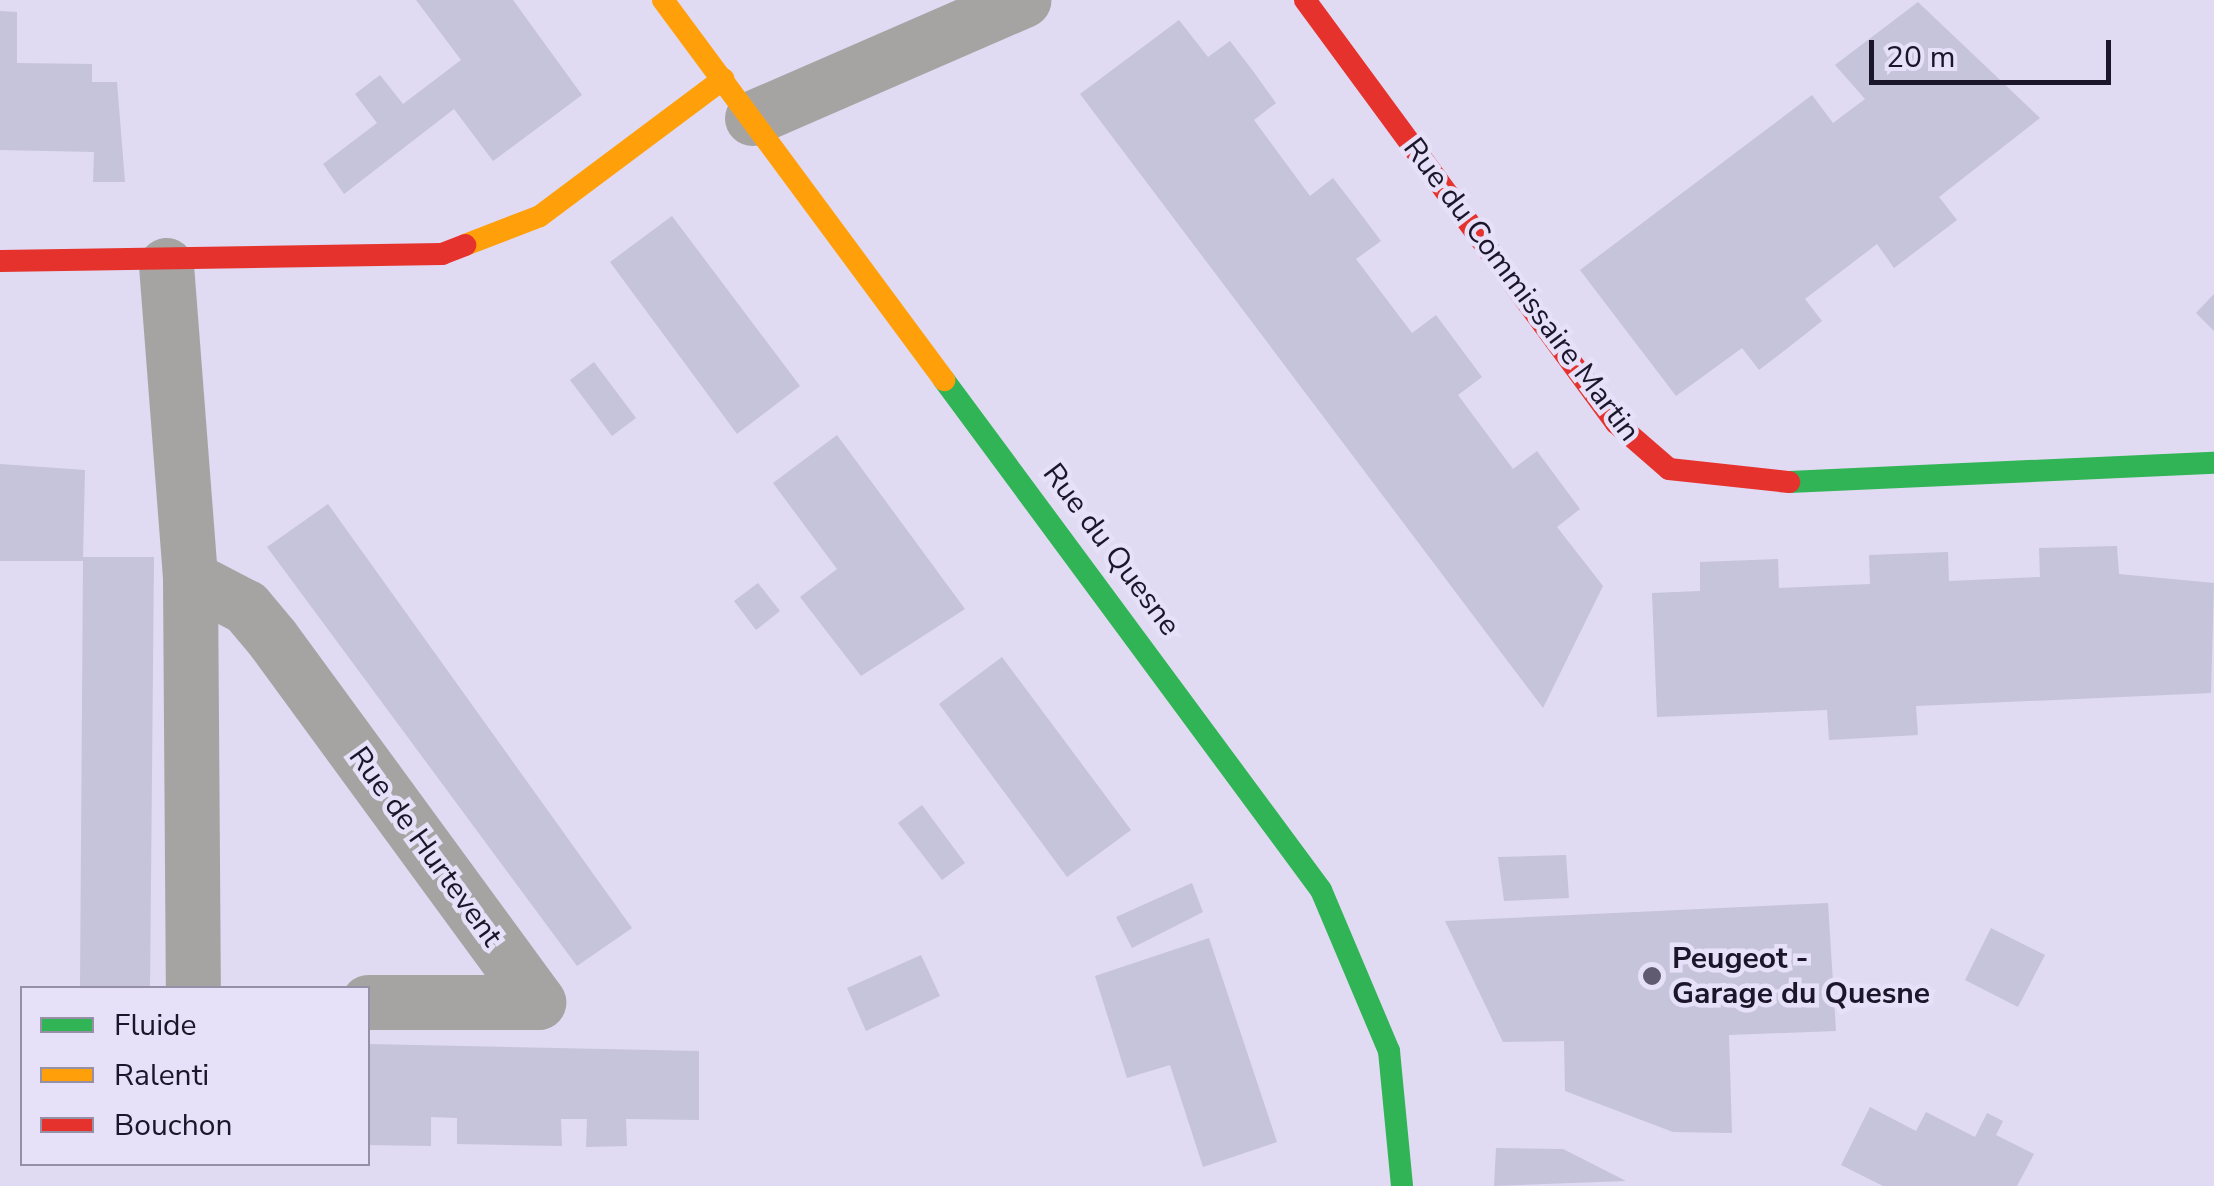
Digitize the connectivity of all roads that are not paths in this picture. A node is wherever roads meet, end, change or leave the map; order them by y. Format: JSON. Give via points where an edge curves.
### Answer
{"nodes":[{"id":1,"x":663,"y":0,"type":"edge"},
{"id":2,"x":1024,"y":0,"type":"edge"},
{"id":3,"x":1306,"y":0,"type":"edge"},
{"id":4,"x":738,"y":98,"type":"junction"},
{"id":5,"x":0,"y":261,"type":"edge"},
{"id":6,"x":166,"y":265,"type":"junction"},
{"id":7,"x":2214,"y":463,"type":"edge"},
{"id":8,"x":190,"y":578,"type":"junction"},
{"id":9,"x":193,"y":986,"type":"edge"},
{"id":10,"x":370,"y":1002,"type":"edge"},
{"id":11,"x":1402,"y":1186,"type":"edge"}],
"edges":[{"from":1,"to":4,"type":"street","name":"Rue du Quesne"},
{"from":2,"to":4,"type":"street"},
{"from":3,"to":7,"type":"street","name":"Rue du Commissaire Martin","via":[[1616,424],[1669,469],[1743,484]]},
{"from":4,"to":6,"type":"street","via":[[494,238],[394,261]]},
{"from":4,"to":11,"type":"street","name":"Rue du Quesne","via":[[1322,890],[1389,1051]]},
{"from":5,"to":6,"type":"street"},
{"from":6,"to":8,"type":"street"},
{"from":8,"to":9,"type":"street"},
{"from":8,"to":10,"type":"street","name":"Rue de Hurtevent","via":[[246,607],[272,638],[538,1002]]}]}
